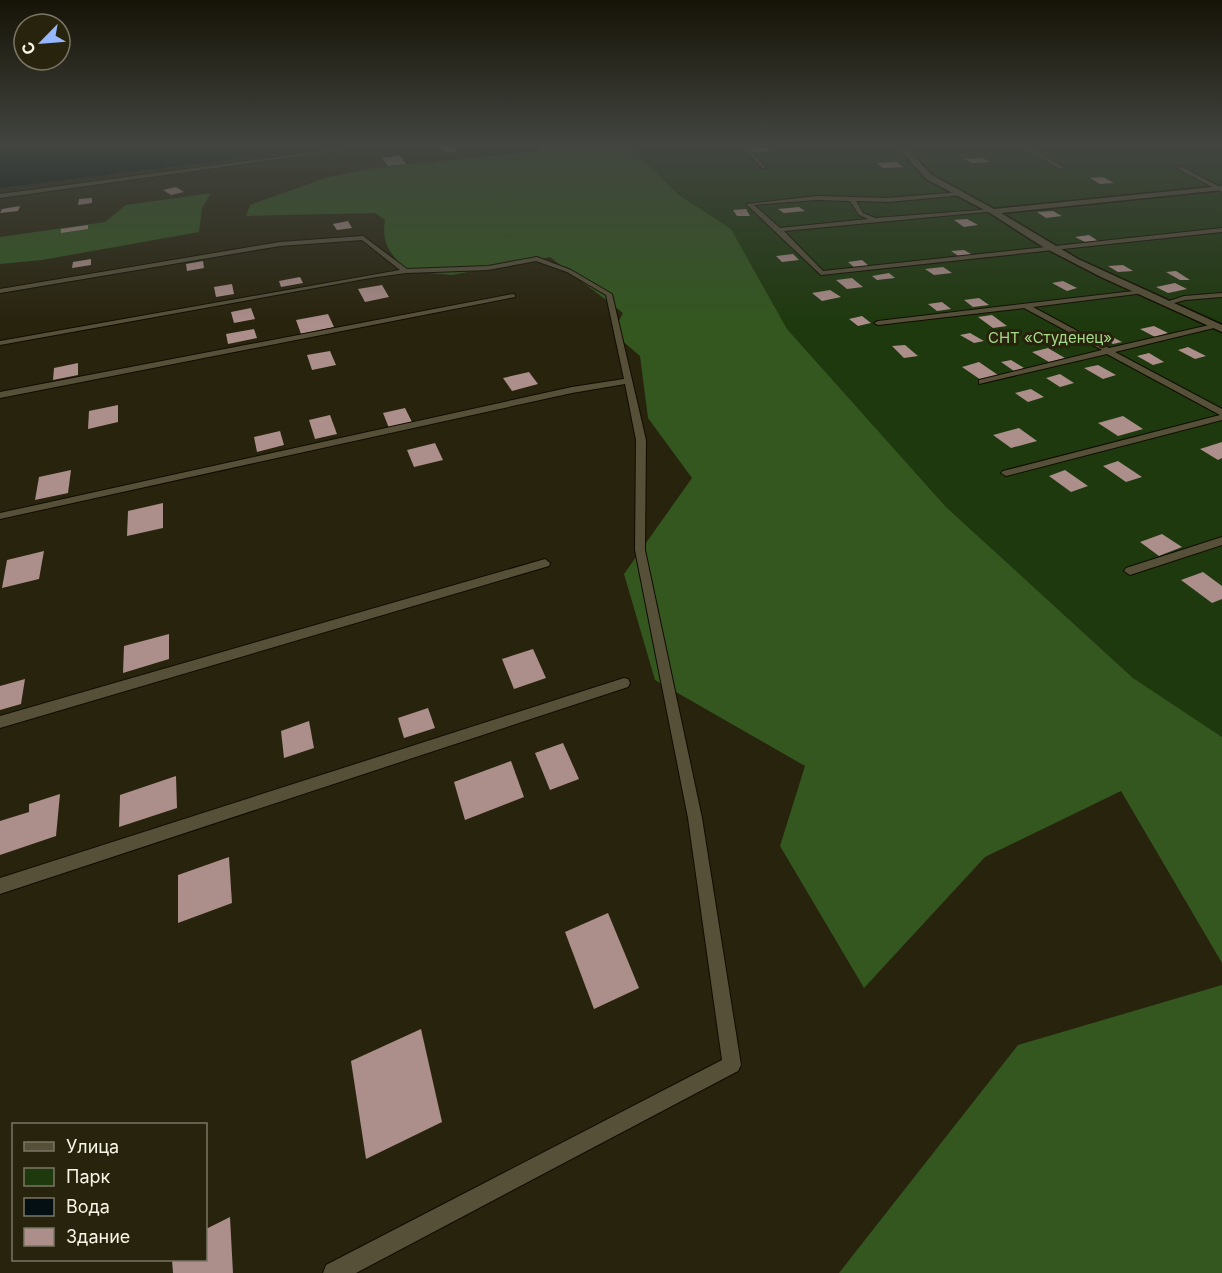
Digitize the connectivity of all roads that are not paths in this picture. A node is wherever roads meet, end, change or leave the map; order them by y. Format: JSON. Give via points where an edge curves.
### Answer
{"nodes":[{"id":1,"x":749,"y":204,"type":"edge"},
{"id":2,"x":855,"y":204,"type":"edge"},
{"id":3,"x":981,"y":204,"type":"edge"},
{"id":4,"x":1058,"y":204,"type":"edge"},
{"id":5,"x":993,"y":211,"type":"junction"},
{"id":6,"x":874,"y":220,"type":"junction"},
{"id":7,"x":779,"y":230,"type":"junction"},
{"id":8,"x":1222,"y":230,"type":"edge"},
{"id":9,"x":1056,"y":249,"type":"junction"},
{"id":10,"x":406,"y":271,"type":"junction"},
{"id":11,"x":0,"y":291,"type":"edge"},
{"id":12,"x":1142,"y":292,"type":"junction"},
{"id":13,"x":1222,"y":295,"type":"edge"},
{"id":14,"x":513,"y":296,"type":"dead end"},
{"id":15,"x":1167,"y":303,"type":"junction"},
{"id":16,"x":1024,"y":305,"type":"junction"},
{"id":17,"x":878,"y":322,"type":"dead end"},
{"id":18,"x":1219,"y":327,"type":"edge"},
{"id":19,"x":0,"y":343,"type":"edge"},
{"id":20,"x":1110,"y":351,"type":"junction"},
{"id":21,"x":628,"y":381,"type":"junction"},
{"id":22,"x":982,"y":382,"type":"dead end"},
{"id":23,"x":0,"y":395,"type":"edge"},
{"id":24,"x":1222,"y":415,"type":"edge"},
{"id":25,"x":1006,"y":473,"type":"dead end"},
{"id":26,"x":0,"y":516,"type":"edge"},
{"id":27,"x":1222,"y":541,"type":"edge"},
{"id":28,"x":545,"y":563,"type":"dead end"},
{"id":29,"x":1130,"y":571,"type":"dead end"},
{"id":30,"x":624,"y":683,"type":"dead end"},
{"id":31,"x":0,"y":722,"type":"edge"},
{"id":32,"x":0,"y":886,"type":"edge"},
{"id":33,"x":334,"y":1273,"type":"edge"}],
"edges":[{"from":1,"to":7,"type":"lane"},
{"from":2,"to":6,"type":"lane","via":[[861,214]]},
{"from":3,"to":5,"type":"street"},
{"from":4,"to":5,"type":"street"},
{"from":5,"to":6,"type":"lane"},
{"from":5,"to":9,"type":"street"},
{"from":6,"to":7,"type":"lane"},
{"from":7,"to":9,"type":"lane","via":[[820,273]]},
{"from":8,"to":9,"type":"lane"},
{"from":9,"to":12,"type":"street"},
{"from":10,"to":11,"type":"lane","via":[[363,238],[280,244]]},
{"from":10,"to":19,"type":"lane"},
{"from":10,"to":21,"type":"lane","via":[[488,268],[537,259],[569,271],[609,294]]},
{"from":12,"to":15,"type":"street"},
{"from":12,"to":16,"type":"lane"},
{"from":13,"to":15,"type":"lane"},
{"from":14,"to":23,"type":"lane"},
{"from":15,"to":18,"type":"street"},
{"from":16,"to":17,"type":"lane"},
{"from":16,"to":20,"type":"lane"},
{"from":18,"to":20,"type":"lane"},
{"from":20,"to":22,"type":"lane"},
{"from":20,"to":24,"type":"lane"},
{"from":21,"to":26,"type":"lane"},
{"from":21,"to":33,"type":"lane","via":[[641,440],[640,550],[695,818],[732,1065]]},
{"from":24,"to":25,"type":"lane"},
{"from":27,"to":29,"type":"lane"},
{"from":28,"to":31,"type":"lane"},
{"from":30,"to":32,"type":"lane"}]}
